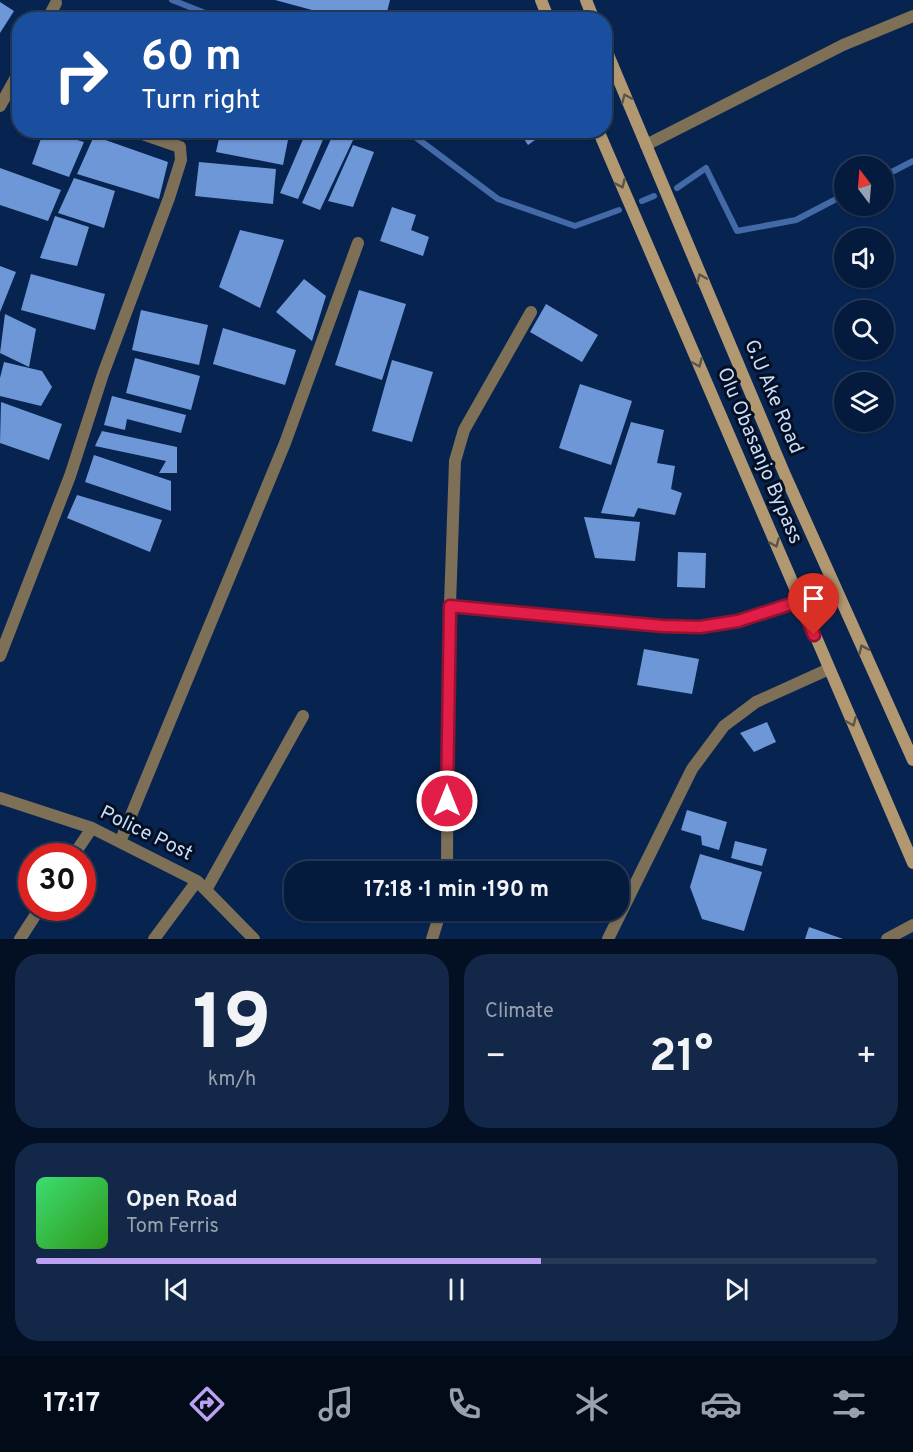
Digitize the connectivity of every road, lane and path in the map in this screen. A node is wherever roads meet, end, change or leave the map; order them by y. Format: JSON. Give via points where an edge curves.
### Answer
{"nodes":[{"id":1,"x":56,"y":3,"type":"dead end"},
{"id":2,"x":51,"y":12,"type":"edge"},
{"id":3,"x":913,"y":16,"type":"edge"},
{"id":4,"x":612,"y":64,"type":"edge"},
{"id":5,"x":12,"y":84,"type":"edge"},
{"id":6,"x":0,"y":106,"type":"edge"},
{"id":7,"x":154,"y":138,"type":"edge"},
{"id":8,"x":601,"y":138,"type":"edge"},
{"id":9,"x":646,"y":145,"type":"junction"},
{"id":10,"x":358,"y":243,"type":"dead end"},
{"id":11,"x":531,"y":312,"type":"dead end"},
{"id":12,"x":800,"y":601,"type":"junction"},
{"id":13,"x":450,"y":606,"type":"junction"},
{"id":14,"x":0,"y":656,"type":"edge"},
{"id":15,"x":829,"y":669,"type":"junction"},
{"id":16,"x":303,"y":716,"type":"dead end"},
{"id":17,"x":913,"y":760,"type":"edge"},
{"id":18,"x":0,"y":798,"type":"edge"},
{"id":19,"x":92,"y":828,"type":"junction"},
{"id":20,"x":120,"y":842,"type":"junction"},
{"id":21,"x":82,"y":843,"type":"edge"},
{"id":22,"x":447,"y":861,"type":"edge"},
{"id":23,"x":913,"y":863,"type":"edge"},
{"id":24,"x":202,"y":886,"type":"junction"},
{"id":25,"x":32,"y":921,"type":"edge"},
{"id":26,"x":438,"y":921,"type":"edge"},
{"id":27,"x":913,"y":925,"type":"edge"},
{"id":28,"x":20,"y":939,"type":"edge"},
{"id":29,"x":154,"y":939,"type":"edge"},
{"id":30,"x":254,"y":939,"type":"edge"},
{"id":31,"x":432,"y":939,"type":"edge"},
{"id":32,"x":608,"y":939,"type":"edge"},
{"id":33,"x":887,"y":939,"type":"edge"}],
"edges":[{"from":1,"to":2,"type":"street"},
{"from":3,"to":9,"type":"street","via":[[843,45]]},
{"from":9,"to":4,"type":"main road","name":"G.U Ake Road","one_way":true},
{"from":5,"to":6,"type":"street"},
{"from":7,"to":14,"type":"street","via":[[180,147],[181,160],[70,476]]},
{"from":8,"to":12,"type":"main road","name":"Olu Obasanjo Bypass","one_way":true},
{"from":17,"to":9,"type":"main road","name":"G.U Ake Road","one_way":true,"via":[[785,475]]},
{"from":10,"to":20,"type":"street","via":[[285,443]]},
{"from":11,"to":13,"type":"street","via":[[464,430],[455,461]]},
{"from":12,"to":13,"type":"street","via":[[738,621],[700,627]]},
{"from":12,"to":15,"type":"main road","name":"Olu Obasanjo Bypass"},
{"from":13,"to":22,"type":"street"},
{"from":15,"to":23,"type":"main road","name":"Olu Obasanjo Bypass","one_way":true},
{"from":15,"to":32,"type":"street","via":[[756,702],[724,726],[692,769]]},
{"from":16,"to":24,"type":"street"},
{"from":18,"to":19,"type":"street","name":"Police Post"},
{"from":19,"to":20,"type":"street","name":"Police Post"},
{"from":19,"to":21,"type":"street"},
{"from":20,"to":24,"type":"street","name":"Police Post"},
{"from":24,"to":29,"type":"street"},
{"from":24,"to":30,"type":"street","name":"Police Post"},
{"from":25,"to":28,"type":"street"},
{"from":26,"to":31,"type":"street"},
{"from":27,"to":33,"type":"street"}]}
